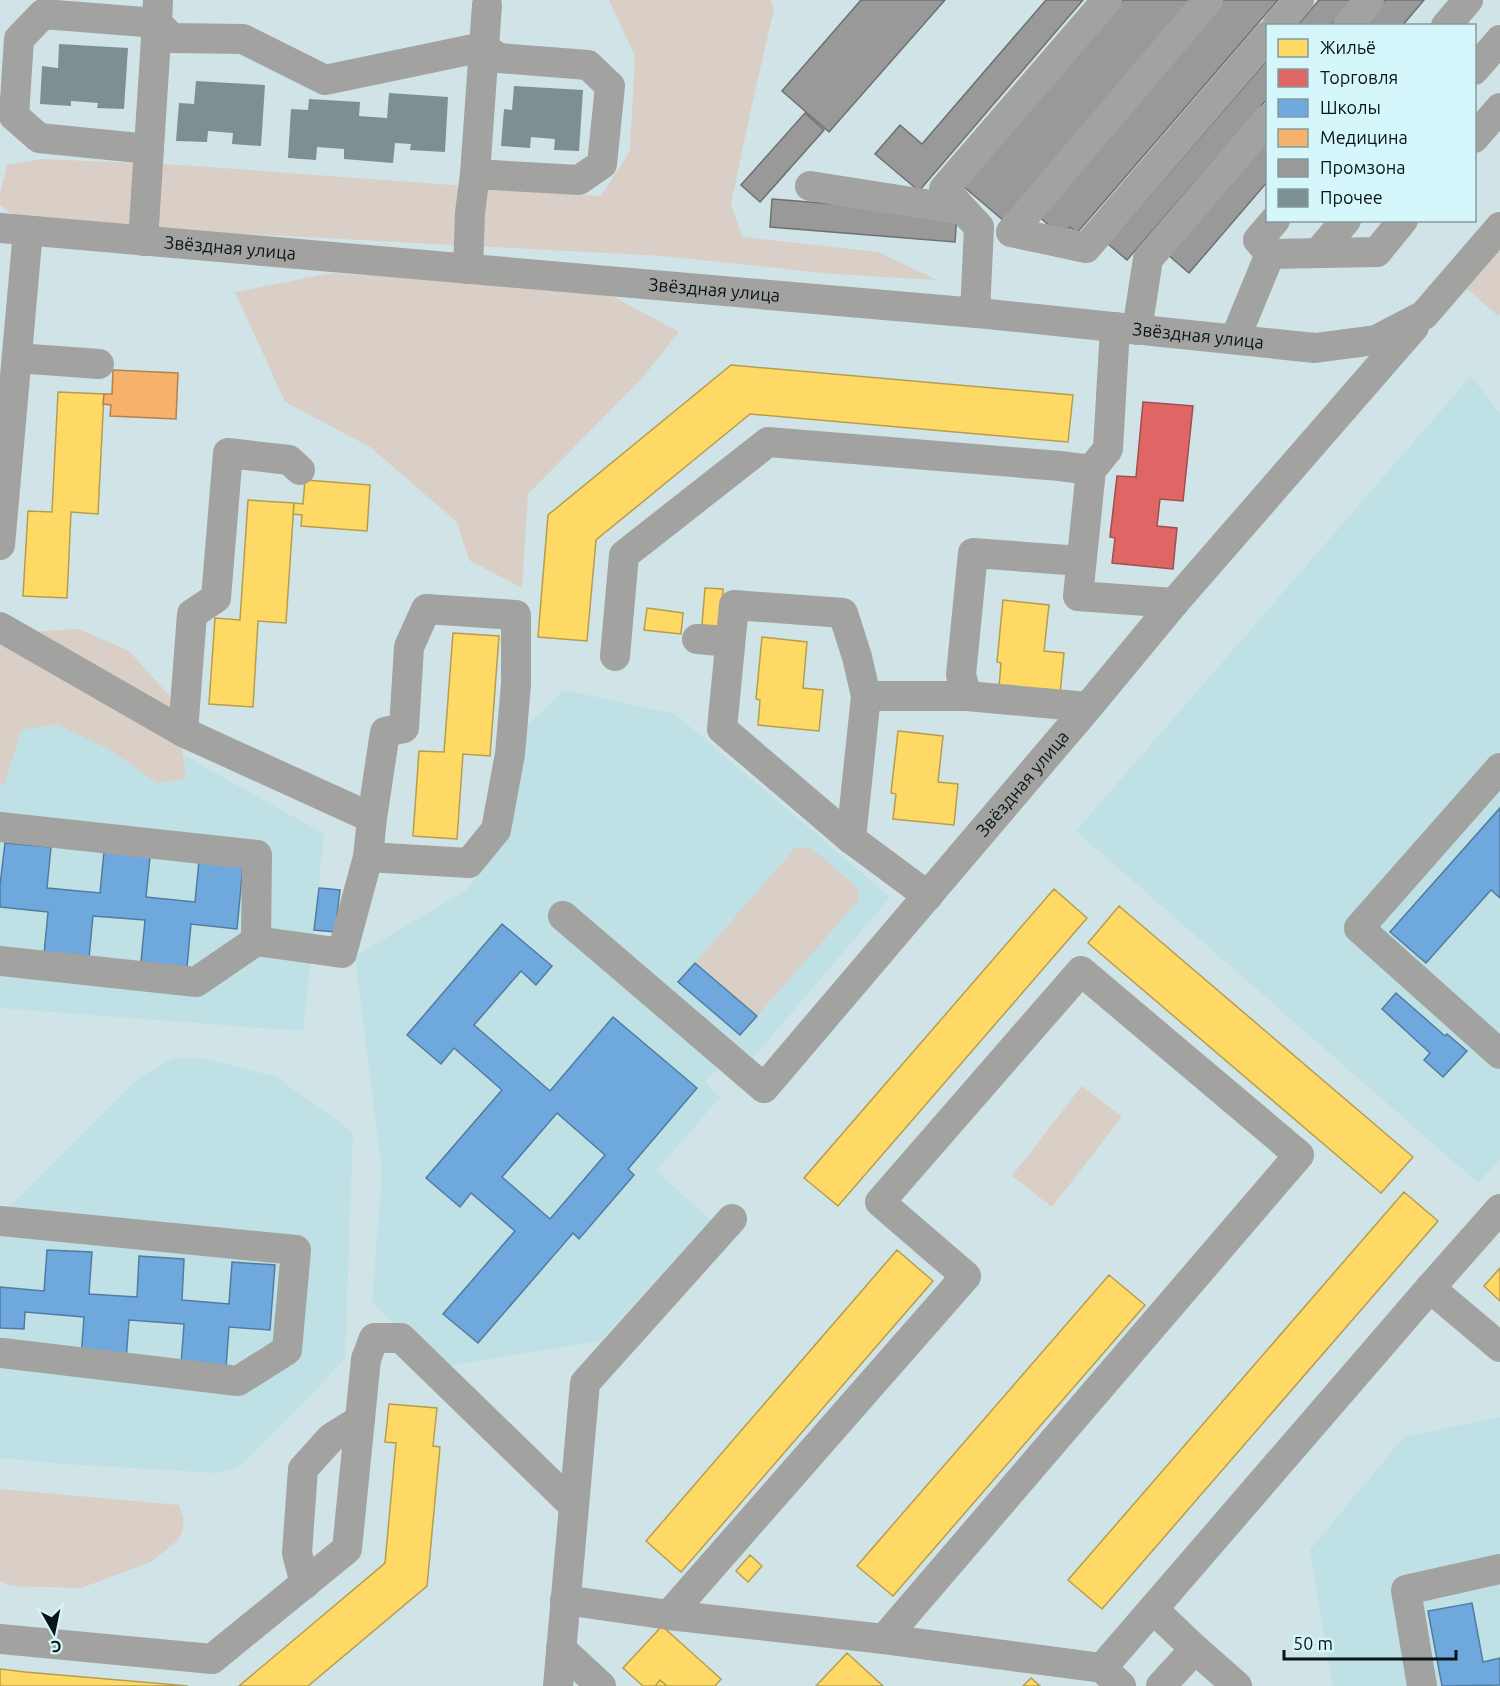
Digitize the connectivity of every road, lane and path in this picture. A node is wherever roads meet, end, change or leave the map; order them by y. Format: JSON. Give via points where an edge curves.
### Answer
{"nodes":[{"id":1,"x":1107,"y":0,"type":"edge"},
{"id":2,"x":1208,"y":0,"type":"edge"},
{"id":3,"x":1299,"y":0,"type":"edge"},
{"id":4,"x":1370,"y":0,"type":"edge"},
{"id":5,"x":1468,"y":0,"type":"edge"},
{"id":6,"x":487,"y":5,"type":"dead end"},
{"id":7,"x":157,"y":11,"type":"edge"},
{"id":8,"x":1279,"y":24,"type":"edge"},
{"id":9,"x":1350,"y":24,"type":"edge"},
{"id":10,"x":1448,"y":24,"type":"edge"},
{"id":11,"x":1266,"y":38,"type":"edge"},
{"id":12,"x":1500,"y":40,"type":"edge"},
{"id":13,"x":483,"y":47,"type":"junction"},
{"id":14,"x":1476,"y":68,"type":"edge"},
{"id":15,"x":1500,"y":108,"type":"edge"},
{"id":16,"x":1266,"y":121,"type":"edge"},
{"id":17,"x":1476,"y":136,"type":"edge"},
{"id":18,"x":148,"y":148,"type":"junction"},
{"id":19,"x":475,"y":174,"type":"junction"},
{"id":20,"x":810,"y":186,"type":"dead end"},
{"id":21,"x":963,"y":210,"type":"junction"},
{"id":22,"x":1273,"y":222,"type":"edge"},
{"id":23,"x":1344,"y":222,"type":"edge"},
{"id":24,"x":1402,"y":222,"type":"edge"},
{"id":25,"x":1500,"y":226,"type":"edge"},
{"id":26,"x":14,"y":230,"type":"edge"},
{"id":27,"x":143,"y":241,"type":"junction"},
{"id":28,"x":1318,"y":253,"type":"junction"},
{"id":29,"x":1270,"y":254,"type":"junction"},
{"id":30,"x":468,"y":269,"type":"junction"},
{"id":31,"x":975,"y":313,"type":"junction"},
{"id":32,"x":1424,"y":315,"type":"junction"},
{"id":33,"x":1126,"y":328,"type":"junction"},
{"id":34,"x":1234,"y":339,"type":"junction"},
{"id":35,"x":99,"y":364,"type":"dead end"},
{"id":36,"x":11,"y":371,"type":"edge"},
{"id":37,"x":300,"y":470,"type":"dead end"},
{"id":38,"x":1091,"y":470,"type":"junction"},
{"id":39,"x":0,"y":545,"type":"edge"},
{"id":40,"x":1081,"y":561,"type":"junction"},
{"id":41,"x":1174,"y":603,"type":"junction"},
{"id":42,"x":0,"y":627,"type":"edge"},
{"id":43,"x":697,"y":639,"type":"dead end"},
{"id":44,"x":730,"y":642,"type":"junction"},
{"id":45,"x":615,"y":656,"type":"dead end"},
{"id":46,"x":866,"y":696,"type":"junction"},
{"id":47,"x":967,"y":696,"type":"junction"},
{"id":48,"x":1088,"y":707,"type":"junction"},
{"id":49,"x":183,"y":732,"type":"junction"},
{"id":50,"x":1500,"y":768,"type":"edge"},
{"id":51,"x":372,"y":818,"type":"junction"},
{"id":52,"x":0,"y":827,"type":"edge"},
{"id":53,"x":851,"y":839,"type":"junction"},
{"id":54,"x":368,"y":857,"type":"junction"},
{"id":55,"x":928,"y":896,"type":"junction"},
{"id":56,"x":563,"y":916,"type":"dead end"},
{"id":57,"x":256,"y":941,"type":"junction"},
{"id":58,"x":0,"y":961,"type":"edge"},
{"id":59,"x":1500,"y":1054,"type":"edge"},
{"id":60,"x":1500,"y":1209,"type":"edge"},
{"id":61,"x":732,"y":1219,"type":"dead end"},
{"id":62,"x":0,"y":1221,"type":"edge"},
{"id":63,"x":1430,"y":1288,"type":"junction"},
{"id":64,"x":1500,"y":1347,"type":"edge"},
{"id":65,"x":2,"y":1353,"type":"dead end"},
{"id":66,"x":360,"y":1420,"type":"junction"},
{"id":67,"x":574,"y":1506,"type":"junction"},
{"id":68,"x":1500,"y":1569,"type":"edge"},
{"id":69,"x":305,"y":1584,"type":"junction"},
{"id":70,"x":565,"y":1600,"type":"junction"},
{"id":71,"x":1153,"y":1609,"type":"junction"},
{"id":72,"x":669,"y":1615,"type":"junction"},
{"id":73,"x":0,"y":1639,"type":"edge"},
{"id":74,"x":884,"y":1639,"type":"junction"},
{"id":75,"x":1195,"y":1648,"type":"junction"},
{"id":76,"x":561,"y":1649,"type":"junction"},
{"id":77,"x":1112,"y":1677,"type":"edge"},
{"id":78,"x":558,"y":1686,"type":"edge"},
{"id":79,"x":601,"y":1686,"type":"edge"},
{"id":80,"x":1161,"y":1686,"type":"edge"},
{"id":81,"x":1237,"y":1686,"type":"edge"},
{"id":82,"x":1422,"y":1686,"type":"edge"}],
"edges":[{"from":1,"to":21,"type":"street","via":[[944,189]]},
{"from":2,"to":11,"type":"street","via":[[1011,232],[1086,248]]},
{"from":3,"to":8,"type":"street"},
{"from":4,"to":9,"type":"street"},
{"from":5,"to":10,"type":"street"},
{"from":6,"to":13,"type":"street"},
{"from":7,"to":13,"type":"street","via":[[172,38],[243,39],[325,80]]},
{"from":7,"to":18,"type":"street"},
{"from":7,"to":18,"type":"street","via":[[43,14],[19,39],[18,50],[14,116],[39,138]]},
{"from":12,"to":14,"type":"street"},
{"from":13,"to":19,"type":"street"},
{"from":13,"to":19,"type":"street","via":[[499,58],[588,65],[610,86],[602,164],[579,180]]},
{"from":15,"to":17,"type":"street"},
{"from":16,"to":33,"type":"street","via":[[1148,259]]},
{"from":18,"to":27,"type":"street"},
{"from":19,"to":30,"type":"street"},
{"from":20,"to":21,"type":"street"},
{"from":21,"to":31,"type":"street","via":[[979,226]]},
{"from":22,"to":29,"type":"street","via":[[1258,240]]},
{"from":23,"to":28,"type":"street"},
{"from":24,"to":28,"type":"street","via":[[1377,252]]},
{"from":25,"to":32,"type":"street","name":"Звёздная улица"},
{"from":26,"to":27,"type":"street","name":"Звёздная улица"},
{"from":26,"to":36,"type":"street"},
{"from":27,"to":30,"type":"street","name":"Звёздная улица"},
{"from":28,"to":29,"type":"street"},
{"from":29,"to":34,"type":"street"},
{"from":30,"to":31,"type":"street","name":"Звёздная улица"},
{"from":31,"to":33,"type":"street","name":"Звёздная улица"},
{"from":32,"to":34,"type":"street","name":"Звёздная улица","via":[[1376,340],[1315,348]]},
{"from":32,"to":41,"type":"street","name":"Звёздная улица"},
{"from":33,"to":34,"type":"street","name":"Звёздная улица"},
{"from":33,"to":38,"type":"street","via":[[1108,449]]},
{"from":35,"to":36,"type":"street"},
{"from":36,"to":39,"type":"street"},
{"from":37,"to":49,"type":"street","via":[[289,460],[228,453],[216,598],[192,614]]},
{"from":38,"to":40,"type":"street"},
{"from":38,"to":45,"type":"street","via":[[768,442],[624,555]]},
{"from":40,"to":41,"type":"street","via":[[1078,596]]},
{"from":40,"to":47,"type":"street","via":[[973,554],[961,675]]},
{"from":41,"to":48,"type":"street","name":"Звёздная улица"},
{"from":42,"to":49,"type":"street"},
{"from":43,"to":44,"type":"street"},
{"from":44,"to":46,"type":"street","via":[[734,604],[843,613]]},
{"from":44,"to":53,"type":"street","via":[[722,729]]},
{"from":46,"to":47,"type":"street"},
{"from":46,"to":53,"type":"street"},
{"from":47,"to":48,"type":"street"},
{"from":48,"to":55,"type":"street","name":"Звёздная улица"},
{"from":49,"to":51,"type":"street"},
{"from":50,"to":59,"type":"street","via":[[1359,928]]},
{"from":51,"to":54,"type":"street"},
{"from":51,"to":54,"type":"street","via":[[385,732],[404,728],[409,647],[426,609],[516,615],[510,754],[496,830],[469,863]]},
{"from":52,"to":57,"type":"street","via":[[257,855]]},
{"from":53,"to":55,"type":"street"},
{"from":54,"to":57,"type":"street","via":[[342,953]]},
{"from":55,"to":56,"type":"street","name":"Звёздная улица","via":[[764,1088]]},
{"from":57,"to":58,"type":"street","via":[[196,982]]},
{"from":60,"to":63,"type":"street"},
{"from":61,"to":67,"type":"street","via":[[585,1383]]},
{"from":62,"to":65,"type":"street","via":[[296,1250],[287,1350],[238,1381]]},
{"from":63,"to":64,"type":"street"},
{"from":63,"to":71,"type":"street"},
{"from":66,"to":67,"type":"street","via":[[366,1359],[375,1338],[401,1338]]},
{"from":66,"to":69,"type":"street","via":[[347,1549]]},
{"from":66,"to":69,"type":"street","via":[[332,1438],[303,1469],[297,1553]]},
{"from":67,"to":70,"type":"street"},
{"from":68,"to":82,"type":"street","via":[[1406,1590]]},
{"from":69,"to":73,"type":"street","via":[[213,1659]]},
{"from":70,"to":72,"type":"street"},
{"from":70,"to":76,"type":"street"},
{"from":71,"to":75,"type":"street"},
{"from":71,"to":77,"type":"street"},
{"from":72,"to":74,"type":"street"},
{"from":72,"to":74,"type":"street","via":[[966,1276],[880,1202],[1081,971],[1299,1155]]},
{"from":74,"to":77,"type":"street"},
{"from":75,"to":80,"type":"street"},
{"from":75,"to":81,"type":"street"},
{"from":76,"to":78,"type":"street"},
{"from":76,"to":79,"type":"street"}]}
